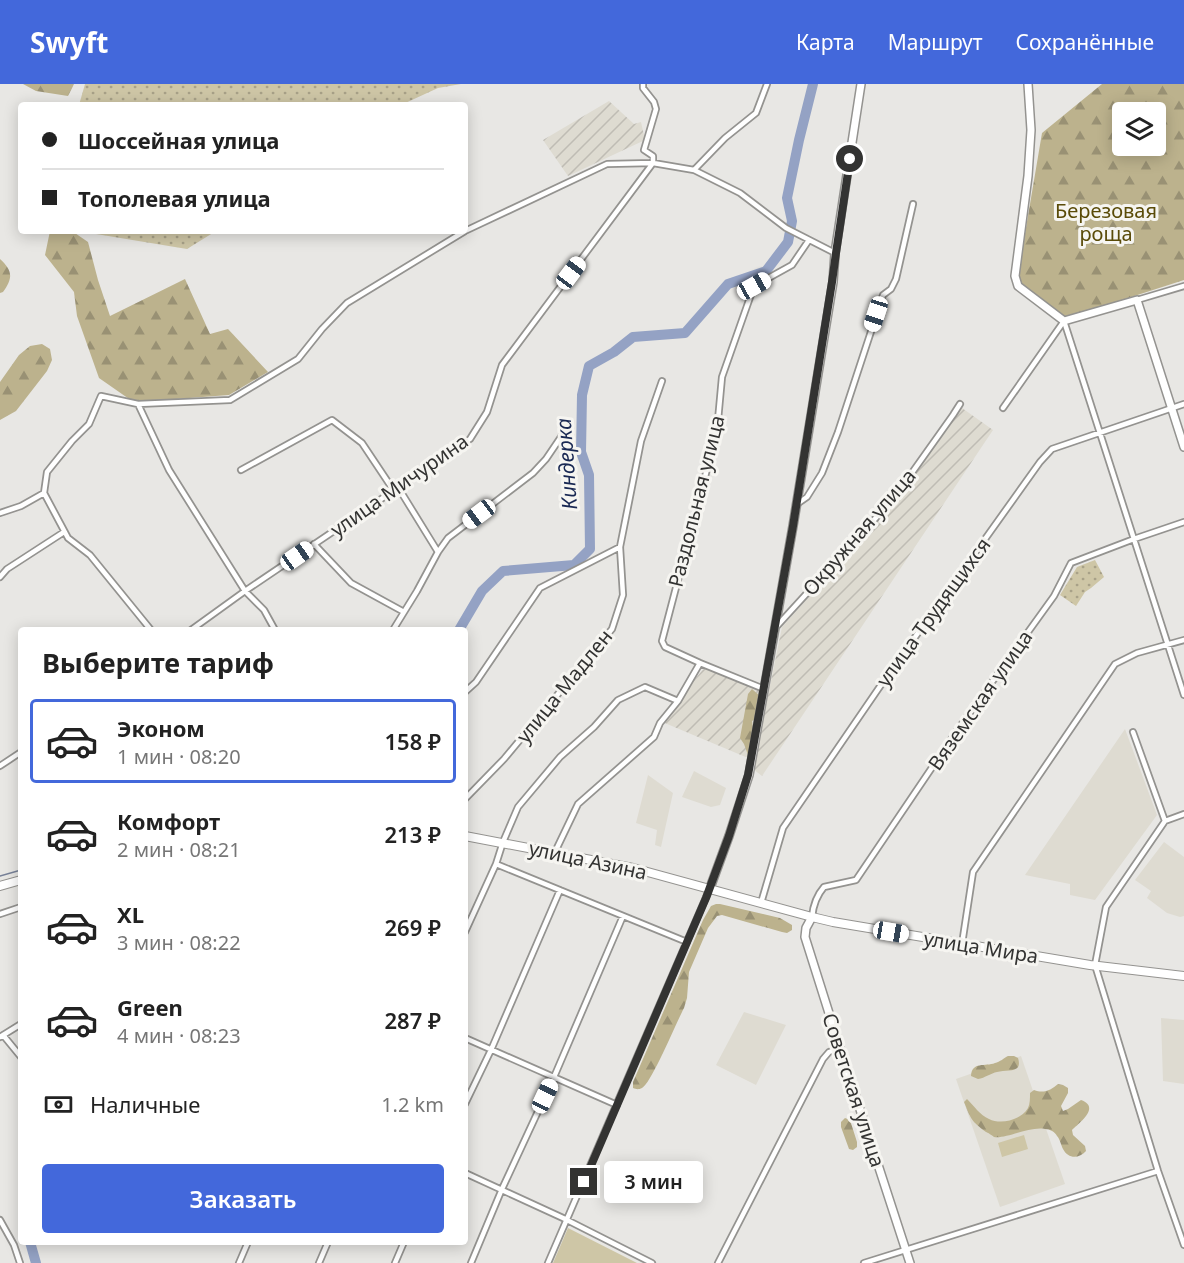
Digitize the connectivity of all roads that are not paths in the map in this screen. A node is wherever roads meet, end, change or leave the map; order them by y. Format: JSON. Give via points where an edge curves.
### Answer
{"nodes":[{"id":1,"x":643,"y":84,"type":"edge"},
{"id":2,"x":767,"y":84,"type":"edge"},
{"id":3,"x":861,"y":84,"type":"edge"},
{"id":4,"x":1028,"y":84,"type":"edge"},
{"id":5,"x":653,"y":163,"type":"junction"},
{"id":6,"x":694,"y":170,"type":"junction"},
{"id":7,"x":913,"y":204,"type":"dead end"},
{"id":8,"x":468,"y":230,"type":"edge"},
{"id":9,"x":460,"y":234,"type":"edge"},
{"id":10,"x":809,"y":240,"type":"junction"},
{"id":11,"x":836,"y":253,"type":"junction"},
{"id":12,"x":1184,"y":286,"type":"edge"},
{"id":13,"x":1137,"y":300,"type":"junction"},
{"id":14,"x":1064,"y":321,"type":"junction"},
{"id":15,"x":662,"y":381,"type":"dead end"},
{"id":16,"x":138,"y":404,"type":"junction"},
{"id":17,"x":960,"y":404,"type":"dead end"},
{"id":18,"x":1184,"y":404,"type":"edge"},
{"id":19,"x":1003,"y":408,"type":"dead end"},
{"id":20,"x":1171,"y":408,"type":"junction"},
{"id":21,"x":567,"y":428,"type":"dead end"},
{"id":22,"x":1100,"y":432,"type":"junction"},
{"id":23,"x":1184,"y":447,"type":"edge"},
{"id":24,"x":241,"y":470,"type":"dead end"},
{"id":25,"x":816,"y":484,"type":"junction"},
{"id":26,"x":804,"y":485,"type":"junction"},
{"id":27,"x":394,"y":491,"type":"junction"},
{"id":28,"x":44,"y":493,"type":"junction"},
{"id":29,"x":796,"y":504,"type":"junction"},
{"id":30,"x":0,"y":513,"type":"edge"},
{"id":31,"x":1184,"y":522,"type":"edge"},
{"id":32,"x":64,"y":532,"type":"junction"},
{"id":33,"x":1134,"y":538,"type":"junction"},
{"id":34,"x":314,"y":544,"type":"junction"},
{"id":35,"x":620,"y":548,"type":"junction"},
{"id":36,"x":438,"y":552,"type":"junction"},
{"id":37,"x":0,"y":577,"type":"edge"},
{"id":38,"x":245,"y":591,"type":"junction"},
{"id":39,"x":404,"y":612,"type":"junction"},
{"id":40,"x":149,"y":627,"type":"edge"},
{"id":41,"x":195,"y":627,"type":"edge"},
{"id":42,"x":274,"y":627,"type":"edge"},
{"id":43,"x":395,"y":627,"type":"edge"},
{"id":44,"x":775,"y":628,"type":"junction"},
{"id":45,"x":1184,"y":640,"type":"edge"},
{"id":46,"x":1168,"y":646,"type":"junction"},
{"id":47,"x":700,"y":663,"type":"junction"},
{"id":48,"x":468,"y":689,"type":"edge"},
{"id":49,"x":764,"y":689,"type":"junction"},
{"id":50,"x":1184,"y":695,"type":"edge"},
{"id":51,"x":678,"y":700,"type":"junction"},
{"id":52,"x":1133,"y":732,"type":"dead end"},
{"id":53,"x":18,"y":754,"type":"edge"},
{"id":54,"x":0,"y":766,"type":"edge"},
{"id":55,"x":468,"y":796,"type":"edge"},
{"id":56,"x":1184,"y":814,"type":"edge"},
{"id":57,"x":1165,"y":821,"type":"junction"},
{"id":58,"x":468,"y":836,"type":"edge"},
{"id":59,"x":503,"y":842,"type":"junction"},
{"id":60,"x":555,"y":852,"type":"junction"},
{"id":61,"x":495,"y":864,"type":"junction"},
{"id":62,"x":18,"y":881,"type":"edge"},
{"id":63,"x":0,"y":885,"type":"edge"},
{"id":64,"x":710,"y":888,"type":"junction"},
{"id":65,"x":560,"y":890,"type":"junction"},
{"id":66,"x":761,"y":903,"type":"junction"},
{"id":67,"x":18,"y":908,"type":"edge"},
{"id":68,"x":0,"y":914,"type":"edge"},
{"id":69,"x":623,"y":916,"type":"junction"},
{"id":70,"x":812,"y":917,"type":"junction"},
{"id":71,"x":468,"y":925,"type":"edge"},
{"id":72,"x":687,"y":942,"type":"junction"},
{"id":73,"x":962,"y":944,"type":"junction"},
{"id":74,"x":1095,"y":965,"type":"junction"},
{"id":75,"x":1184,"y":976,"type":"edge"},
{"id":76,"x":18,"y":1026,"type":"edge"},
{"id":77,"x":2,"y":1036,"type":"edge"},
{"id":78,"x":468,"y":1039,"type":"edge"},
{"id":79,"x":840,"y":1048,"type":"junction"},
{"id":80,"x":491,"y":1050,"type":"junction"},
{"id":81,"x":18,"y":1054,"type":"edge"},
{"id":82,"x":554,"y":1077,"type":"junction"},
{"id":83,"x":468,"y":1098,"type":"edge"},
{"id":84,"x":617,"y":1105,"type":"junction"},
{"id":85,"x":1158,"y":1171,"type":"junction"},
{"id":86,"x":468,"y":1174,"type":"edge"},
{"id":87,"x":502,"y":1189,"type":"junction"},
{"id":88,"x":0,"y":1220,"type":"edge"},
{"id":89,"x":567,"y":1221,"type":"junction"},
{"id":90,"x":247,"y":1245,"type":"edge"},
{"id":91,"x":327,"y":1245,"type":"edge"},
{"id":92,"x":403,"y":1245,"type":"edge"},
{"id":93,"x":1184,"y":1245,"type":"edge"},
{"id":94,"x":906,"y":1250,"type":"junction"},
{"id":95,"x":20,"y":1263,"type":"edge"},
{"id":96,"x":239,"y":1263,"type":"edge"},
{"id":97,"x":319,"y":1263,"type":"edge"},
{"id":98,"x":395,"y":1263,"type":"edge"},
{"id":99,"x":471,"y":1263,"type":"edge"},
{"id":100,"x":548,"y":1263,"type":"edge"},
{"id":101,"x":652,"y":1263,"type":"edge"},
{"id":102,"x":718,"y":1263,"type":"edge"},
{"id":103,"x":864,"y":1263,"type":"edge"},
{"id":104,"x":910,"y":1263,"type":"edge"}],
"edges":[{"from":1,"to":5,"type":"street","via":[[656,109],[644,150],[653,156]]},
{"from":2,"to":6,"type":"street","via":[[756,113]]},
{"from":3,"to":11,"type":"street"},
{"from":4,"to":14,"type":"street","via":[[1028,176],[1015,276],[1018,286]]},
{"from":5,"to":6,"type":"street"},
{"from":5,"to":8,"type":"street","via":[[607,164]]},
{"from":5,"to":27,"type":"street","name":"улица Мичурина","via":[[502,365],[487,412],[470,439]]},
{"from":6,"to":10,"type":"street","via":[[740,193],[786,228]]},
{"from":7,"to":25,"type":"street","via":[[896,279],[891,290],[883,295],[838,432]]},
{"from":9,"to":16,"type":"street","via":[[347,303],[298,359],[230,400]]},
{"from":10,"to":11,"type":"street"},
{"from":10,"to":47,"type":"street","name":"Раздольная улица","via":[[792,265],[754,286],[722,376],[717,431],[662,641]]},
{"from":11,"to":26,"type":"street"},
{"from":12,"to":13,"type":"street"},
{"from":13,"to":14,"type":"street"},
{"from":13,"to":20,"type":"street"},
{"from":14,"to":19,"type":"street"},
{"from":14,"to":22,"type":"street"},
{"from":15,"to":35,"type":"street","name":"улица Мадлен","via":[[641,441]]},
{"from":16,"to":28,"type":"street","via":[[101,396],[89,424],[46,472]]},
{"from":16,"to":38,"type":"street","via":[[169,470]]},
{"from":17,"to":44,"type":"street","name":"Окружная улица","via":[[894,498]]},
{"from":18,"to":20,"type":"street","name":"улица Трудящихся"},
{"from":20,"to":22,"type":"street","name":"улица Трудящихся"},
{"from":20,"to":23,"type":"street"},
{"from":21,"to":36,"type":"street","via":[[533,473],[448,538]]},
{"from":22,"to":33,"type":"street"},
{"from":22,"to":66,"type":"street","name":"улица Трудящихся","via":[[1052,450],[1030,477],[783,828]]},
{"from":24,"to":27,"type":"street","via":[[332,420],[362,443]]},
{"from":25,"to":26,"type":"street"},
{"from":25,"to":29,"type":"street"},
{"from":26,"to":29,"type":"street"},
{"from":27,"to":34,"type":"street","name":"улица Мичурина"},
{"from":27,"to":36,"type":"street","via":[[401,492]]},
{"from":28,"to":30,"type":"street"},
{"from":28,"to":32,"type":"street"},
{"from":29,"to":44,"type":"street"},
{"from":31,"to":33,"type":"street","name":"Вяземская улица"},
{"from":32,"to":37,"type":"street"},
{"from":32,"to":40,"type":"street","via":[[90,555]]},
{"from":33,"to":46,"type":"street"},
{"from":33,"to":70,"type":"street","name":"Вяземская улица","via":[[1071,563],[1054,596],[856,880],[824,887]]},
{"from":34,"to":38,"type":"street","name":"улица Мичурина"},
{"from":34,"to":39,"type":"street","via":[[351,584]]},
{"from":35,"to":48,"type":"street","via":[[540,588]]},
{"from":35,"to":55,"type":"street","name":"улица Мадлен","via":[[623,594],[612,629],[504,759]]},
{"from":36,"to":39,"type":"street"},
{"from":38,"to":41,"type":"street","name":"улица Мичурина"},
{"from":38,"to":42,"type":"street"},
{"from":39,"to":43,"type":"street"},
{"from":44,"to":49,"type":"street"},
{"from":45,"to":46,"type":"street"},
{"from":46,"to":50,"type":"street"},
{"from":46,"to":73,"type":"street","via":[[1137,653],[1115,664],[1032,784],[973,872]]},
{"from":47,"to":49,"type":"street","name":"Раздольная улица"},
{"from":47,"to":51,"type":"street"},
{"from":49,"to":64,"type":"street","via":[[748,775]]},
{"from":51,"to":59,"type":"street","via":[[645,687],[618,700],[560,757],[518,807]]},
{"from":51,"to":60,"type":"street","via":[[654,737],[578,804]]},
{"from":52,"to":57,"type":"street"},
{"from":53,"to":54,"type":"street"},
{"from":56,"to":57,"type":"street"},
{"from":57,"to":74,"type":"street","via":[[1106,907]]},
{"from":58,"to":59,"type":"main road","name":"улица Азина"},
{"from":59,"to":60,"type":"main road","name":"улица Азина"},
{"from":59,"to":61,"type":"street"},
{"from":60,"to":64,"type":"main road","name":"улица Азина"},
{"from":61,"to":65,"type":"street"},
{"from":61,"to":71,"type":"street"},
{"from":62,"to":63,"type":"main road"},
{"from":64,"to":66,"type":"main road","name":"улица Мира"},
{"from":64,"to":72,"type":"street"},
{"from":65,"to":69,"type":"street"},
{"from":65,"to":80,"type":"street"},
{"from":66,"to":70,"type":"main road","name":"улица Мира"},
{"from":67,"to":68,"type":"street"},
{"from":69,"to":72,"type":"street"},
{"from":69,"to":82,"type":"street"},
{"from":70,"to":73,"type":"main road","name":"улица Мира"},
{"from":70,"to":79,"type":"street","name":"Советская улица","via":[[805,937]]},
{"from":72,"to":84,"type":"street"},
{"from":73,"to":74,"type":"main road","name":"улица Мира"},
{"from":74,"to":75,"type":"main road","name":"улица Мира"},
{"from":74,"to":85,"type":"street"},
{"from":76,"to":77,"type":"street"},
{"from":77,"to":81,"type":"street"},
{"from":78,"to":80,"type":"street"},
{"from":79,"to":94,"type":"street","name":"Советская улица"},
{"from":79,"to":102,"type":"street","via":[[823,1059]]},
{"from":80,"to":82,"type":"street"},
{"from":80,"to":83,"type":"street"},
{"from":82,"to":84,"type":"street"},
{"from":82,"to":87,"type":"street"},
{"from":84,"to":89,"type":"street"},
{"from":85,"to":93,"type":"street"},
{"from":85,"to":94,"type":"street"},
{"from":86,"to":87,"type":"street"},
{"from":87,"to":89,"type":"street"},
{"from":87,"to":99,"type":"street"},
{"from":88,"to":95,"type":"street"},
{"from":89,"to":100,"type":"street"},
{"from":89,"to":101,"type":"street"},
{"from":90,"to":96,"type":"street"},
{"from":91,"to":97,"type":"street"},
{"from":92,"to":98,"type":"street"},
{"from":94,"to":103,"type":"street"},
{"from":94,"to":104,"type":"street","name":"Советская улица"}]}
